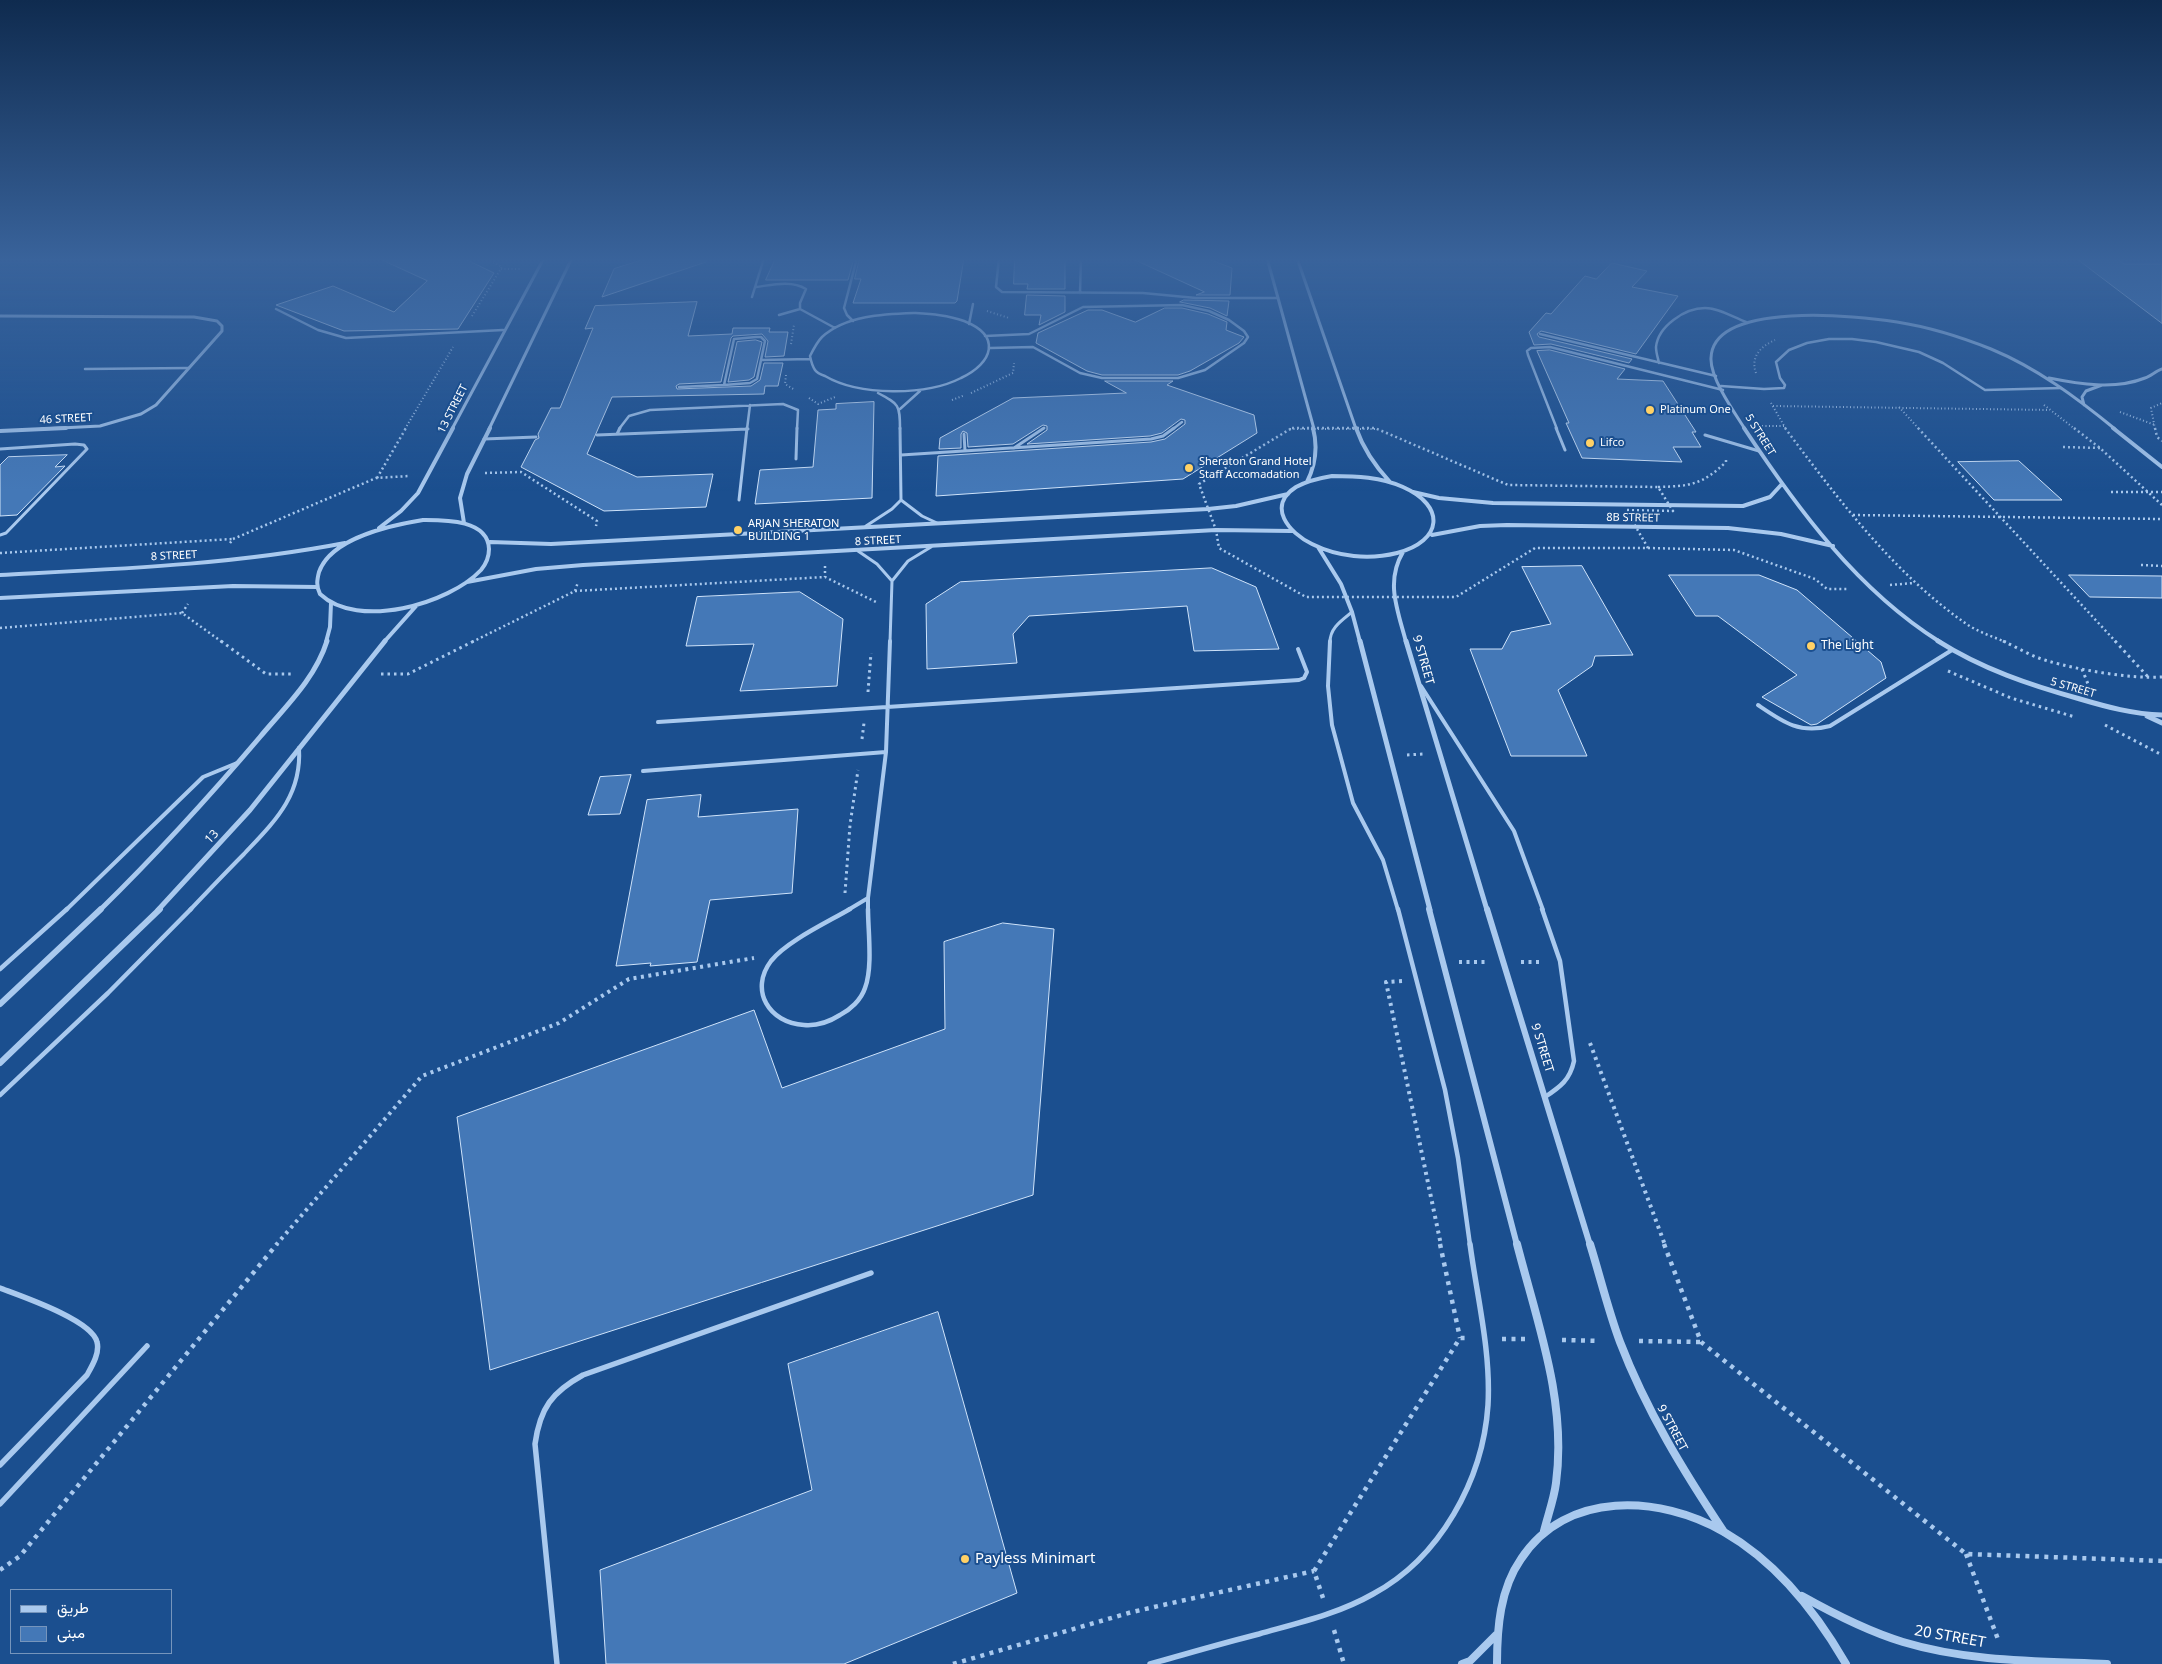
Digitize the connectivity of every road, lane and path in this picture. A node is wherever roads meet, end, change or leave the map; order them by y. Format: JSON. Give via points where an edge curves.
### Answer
{"nodes":[{"id":1,"x":219,"y":336,"type":"edge"},
{"id":2,"x":328,"y":336,"type":"edge"},
{"id":3,"x":400,"y":336,"type":"edge"},
{"id":4,"x":460,"y":336,"type":"edge"},
{"id":5,"x":501,"y":336,"type":"edge"},
{"id":6,"x":534,"y":336,"type":"edge"},
{"id":7,"x":825,"y":336,"type":"edge"},
{"id":8,"x":985,"y":336,"type":"joint"},
{"id":9,"x":993,"y":336,"type":"edge"},
{"id":10,"x":1248,"y":336,"type":"edge"},
{"id":11,"x":1288,"y":336,"type":"edge"},
{"id":12,"x":1324,"y":336,"type":"edge"},
{"id":13,"x":1547,"y":336,"type":"edge"},
{"id":14,"x":1661,"y":336,"type":"edge"},
{"id":15,"x":1724,"y":336,"type":"edge"},
{"id":16,"x":1953,"y":336,"type":"edge"},
{"id":17,"x":1778,"y":339,"type":"dead end"},
{"id":18,"x":990,"y":348,"type":"junction"},
{"id":19,"x":810,"y":359,"type":"junction"},
{"id":20,"x":761,"y":360,"type":"junction"},
{"id":21,"x":1659,"y":363,"type":"junction"},
{"id":22,"x":189,"y":368,"type":"junction"},
{"id":23,"x":85,"y":369,"type":"dead end"},
{"id":24,"x":2162,"y":369,"type":"edge"},
{"id":25,"x":1716,"y":376,"type":"junction"},
{"id":26,"x":2046,"y":378,"type":"junction"},
{"id":27,"x":2107,"y":384,"type":"junction"},
{"id":28,"x":724,"y":385,"type":"junction"},
{"id":29,"x":679,"y":387,"type":"dead end"},
{"id":30,"x":1722,"y":388,"type":"junction"},
{"id":31,"x":2061,"y":388,"type":"junction"},
{"id":32,"x":1764,"y":389,"type":"junction"},
{"id":33,"x":922,"y":390,"type":"junction"},
{"id":34,"x":2024,"y":390,"type":"junction"},
{"id":35,"x":873,"y":391,"type":"junction"},
{"id":36,"x":2162,"y":403,"type":"edge"},
{"id":37,"x":750,"y":405,"type":"junction"},
{"id":38,"x":2085,"y":405,"type":"junction"},
{"id":39,"x":1773,"y":406,"type":"junction"},
{"id":40,"x":1899,"y":407,"type":"junction"},
{"id":41,"x":900,"y":409,"type":"junction"},
{"id":42,"x":2051,"y":410,"type":"junction"},
{"id":43,"x":1182,"y":422,"type":"dead end"},
{"id":44,"x":1044,"y":428,"type":"dead end"},
{"id":45,"x":748,"y":429,"type":"junction"},
{"id":46,"x":0,"y":431,"type":"edge"},
{"id":47,"x":617,"y":434,"type":"junction"},
{"id":48,"x":964,"y":434,"type":"dead end"},
{"id":49,"x":597,"y":435,"type":"dead end"},
{"id":50,"x":1705,"y":435,"type":"dead end"},
{"id":51,"x":536,"y":437,"type":"dead end"},
{"id":52,"x":484,"y":439,"type":"junction"},
{"id":53,"x":2162,"y":441,"type":"edge"},
{"id":54,"x":2063,"y":447,"type":"dead end"},
{"id":55,"x":1013,"y":448,"type":"junction"},
{"id":56,"x":2100,"y":448,"type":"junction"},
{"id":57,"x":0,"y":449,"type":"edge"},
{"id":58,"x":1565,"y":450,"type":"dead end"},
{"id":59,"x":965,"y":451,"type":"junction"},
{"id":60,"x":1759,"y":451,"type":"junction"},
{"id":61,"x":901,"y":455,"type":"junction"},
{"id":62,"x":796,"y":459,"type":"dead end"},
{"id":63,"x":2162,"y":467,"type":"edge"},
{"id":64,"x":466,"y":474,"type":"junction"},
{"id":65,"x":428,"y":475,"type":"junction"},
{"id":66,"x":376,"y":478,"type":"junction"},
{"id":67,"x":1307,"y":482,"type":"junction"},
{"id":68,"x":1390,"y":482,"type":"junction"},
{"id":69,"x":1782,"y":485,"type":"junction"},
{"id":70,"x":1413,"y":492,"type":"junction"},
{"id":71,"x":2111,"y":492,"type":"dead end"},
{"id":72,"x":2148,"y":492,"type":"junction"},
{"id":73,"x":2162,"y":492,"type":"edge"},
{"id":74,"x":1288,"y":494,"type":"junction"},
{"id":75,"x":740,"y":500,"type":"dead end"},
{"id":76,"x":901,"y":500,"type":"junction"},
{"id":77,"x":2162,"y":505,"type":"edge"},
{"id":78,"x":1853,"y":515,"type":"junction"},
{"id":79,"x":2000,"y":517,"type":"junction"},
{"id":80,"x":2162,"y":519,"type":"edge"},
{"id":81,"x":464,"y":523,"type":"junction"},
{"id":82,"x":937,"y":523,"type":"junction"},
{"id":83,"x":866,"y":526,"type":"junction"},
{"id":84,"x":377,"y":530,"type":"junction"},
{"id":85,"x":1291,"y":530,"type":"junction"},
{"id":86,"x":0,"y":535,"type":"edge"},
{"id":87,"x":1432,"y":535,"type":"junction"},
{"id":88,"x":233,"y":539,"type":"junction"},
{"id":89,"x":591,"y":541,"type":"junction"},
{"id":90,"x":490,"y":542,"type":"junction"},
{"id":91,"x":348,"y":543,"type":"junction"},
{"id":92,"x":1833,"y":546,"type":"junction"},
{"id":93,"x":931,"y":547,"type":"junction"},
{"id":94,"x":1318,"y":547,"type":"junction"},
{"id":95,"x":1648,"y":548,"type":"dead end"},
{"id":96,"x":858,"y":551,"type":"junction"},
{"id":97,"x":1403,"y":552,"type":"junction"},
{"id":98,"x":0,"y":553,"type":"edge"},
{"id":99,"x":217,"y":562,"type":"junction"},
{"id":100,"x":2141,"y":564,"type":"dead end"},
{"id":101,"x":583,"y":565,"type":"junction"},
{"id":102,"x":2162,"y":566,"type":"edge"},
{"id":103,"x":0,"y":575,"type":"edge"},
{"id":104,"x":467,"y":582,"type":"junction"},
{"id":105,"x":892,"y":582,"type":"junction"},
{"id":106,"x":1871,"y":586,"type":"junction"},
{"id":107,"x":316,"y":587,"type":"junction"},
{"id":108,"x":199,"y":588,"type":"junction"},
{"id":109,"x":576,"y":590,"type":"junction"},
{"id":110,"x":0,"y":598,"type":"edge"},
{"id":111,"x":331,"y":603,"type":"junction"},
{"id":112,"x":417,"y":605,"type":"junction"},
{"id":113,"x":875,"y":612,"type":"dead end"},
{"id":114,"x":1352,"y":612,"type":"junction"},
{"id":115,"x":182,"y":614,"type":"junction"},
{"id":116,"x":0,"y":628,"type":"edge"},
{"id":117,"x":1298,"y":649,"type":"dead end"},
{"id":118,"x":1952,"y":650,"type":"junction"},
{"id":119,"x":872,"y":651,"type":"dead end"},
{"id":120,"x":312,"y":674,"type":"junction"},
{"id":121,"x":358,"y":674,"type":"junction"},
{"id":122,"x":2162,"y":677,"type":"edge"},
{"id":123,"x":2149,"y":678,"type":"junction"},
{"id":124,"x":1417,"y":681,"type":"junction"},
{"id":125,"x":1758,"y":705,"type":"dead end"},
{"id":126,"x":886,"y":708,"type":"junction"},
{"id":127,"x":866,"y":709,"type":"junction"},
{"id":128,"x":2145,"y":715,"type":"junction"},
{"id":129,"x":2162,"y":715,"type":"edge"},
{"id":130,"x":658,"y":722,"type":"dead end"},
{"id":131,"x":2162,"y":723,"type":"edge"},
{"id":132,"x":299,"y":747,"type":"junction"},
{"id":133,"x":886,"y":752,"type":"junction"},
{"id":134,"x":860,"y":754,"type":"junction"},
{"id":135,"x":239,"y":762,"type":"junction"},
{"id":136,"x":642,"y":771,"type":"dead end"},
{"id":137,"x":839,"y":898,"type":"dead end"},
{"id":138,"x":868,"y":898,"type":"junction"},
{"id":139,"x":777,"y":955,"type":"junction"},
{"id":140,"x":0,"y":969,"type":"edge"},
{"id":141,"x":0,"y":1004,"type":"edge"},
{"id":142,"x":1587,"y":1036,"type":"dead end"},
{"id":143,"x":0,"y":1063,"type":"edge"},
{"id":144,"x":0,"y":1095,"type":"edge"},
{"id":145,"x":1545,"y":1097,"type":"junction"},
{"id":146,"x":871,"y":1273,"type":"dead end"},
{"id":147,"x":0,"y":1288,"type":"edge"},
{"id":148,"x":1483,"y":1339,"type":"junction"},
{"id":149,"x":1542,"y":1340,"type":"junction"},
{"id":150,"x":1620,"y":1341,"type":"junction"},
{"id":151,"x":1701,"y":1342,"type":"junction"},
{"id":152,"x":147,"y":1346,"type":"dead end"},
{"id":153,"x":0,"y":1465,"type":"edge"},
{"id":154,"x":0,"y":1504,"type":"edge"},
{"id":155,"x":1544,"y":1531,"type":"junction"},
{"id":156,"x":1724,"y":1532,"type":"junction"},
{"id":157,"x":1966,"y":1554,"type":"junction"},
{"id":158,"x":2162,"y":1561,"type":"edge"},
{"id":159,"x":0,"y":1570,"type":"edge"},
{"id":160,"x":1314,"y":1571,"type":"junction"},
{"id":161,"x":1799,"y":1594,"type":"junction"},
{"id":162,"x":1329,"y":1614,"type":"junction"},
{"id":163,"x":1496,"y":1635,"type":"junction"},
{"id":164,"x":2006,"y":1660,"type":"junction"},
{"id":165,"x":557,"y":1664,"type":"edge"},
{"id":166,"x":953,"y":1664,"type":"edge"},
{"id":167,"x":1150,"y":1664,"type":"edge"},
{"id":168,"x":1344,"y":1664,"type":"edge"},
{"id":169,"x":1462,"y":1664,"type":"edge"},
{"id":170,"x":1497,"y":1664,"type":"edge"},
{"id":171,"x":1846,"y":1664,"type":"edge"},
{"id":172,"x":2107,"y":1664,"type":"edge"}],
"edges":[{"from":1,"to":22,"type":"street","name":"46 STREET"},
{"from":2,"to":3,"type":"lane"},
{"from":4,"to":66,"type":"path"},
{"from":5,"to":65,"type":"street","name":"13 STREET"},
{"from":6,"to":52,"type":"street"},
{"from":7,"to":19,"type":"lane","via":[[815,343]]},
{"from":8,"to":9,"type":"lane"},
{"from":8,"to":18,"type":"lane"},
{"from":10,"to":18,"type":"lane","via":[[1244,343],[1205,370],[1178,378],[1090,377],[1033,347]]},
{"from":11,"to":67,"type":"street","via":[[1316,438],[1314,468]]},
{"from":12,"to":68,"type":"street","via":[[1360,440]]},
{"from":13,"to":21,"type":"lane"},
{"from":14,"to":21,"type":"lane","via":[[1656,347]]},
{"from":15,"to":25,"type":"street","name":"5 STREET","via":[[1716,343],[1711,358]]},
{"from":16,"to":26,"type":"street","name":"5 STREET","via":[[2021,363]]},
{"from":17,"to":32,"type":"path","via":[[1756,354],[1753,369]]},
{"from":18,"to":33,"type":"lane","via":[[988,358],[979,368],[964,377]]},
{"from":19,"to":20,"type":"lane"},
{"from":19,"to":35,"type":"lane","via":[[813,367],[832,381]]},
{"from":20,"to":28,"type":"lane","via":[[755,381]]},
{"from":20,"to":28,"type":"lane","via":[[764,339],[734,339]]},
{"from":21,"to":25,"type":"lane"},
{"from":22,"to":23,"type":"lane"},
{"from":22,"to":46,"type":"street","name":"46 STREET","via":[[156,405],[132,417],[100,426]]},
{"from":24,"to":27,"type":"street","via":[[2146,378]]},
{"from":25,"to":30,"type":"street","name":"5 STREET"},
{"from":26,"to":27,"type":"street"},
{"from":26,"to":31,"type":"street","name":"5 STREET"},
{"from":27,"to":38,"type":"street","via":[[2086,391],[2082,397]]},
{"from":28,"to":29,"type":"lane"},
{"from":30,"to":32,"type":"lane"},
{"from":30,"to":58,"type":"lane","via":[[1550,347],[1532,348],[1527,351],[1528,355]]},
{"from":30,"to":60,"type":"street","name":"5 STREET"},
{"from":31,"to":34,"type":"lane"},
{"from":31,"to":38,"type":"street","name":"5 STREET"},
{"from":32,"to":34,"type":"lane","via":[[1784,388],[1776,362],[1781,354],[1808,341],[1833,339],[1888,344],[1935,359],[1986,390]]},
{"from":32,"to":39,"type":"path"},
{"from":33,"to":35,"type":"lane"},
{"from":33,"to":41,"type":"lane"},
{"from":34,"to":42,"type":"path"},
{"from":35,"to":41,"type":"lane","via":[[886,396]]},
{"from":36,"to":53,"type":"path","via":[[2151,408],[2157,437]]},
{"from":37,"to":45,"type":"lane"},
{"from":37,"to":47,"type":"lane","via":[[638,412],[623,421]]},
{"from":37,"to":62,"type":"lane","via":[[783,404],[798,410]]},
{"from":38,"to":63,"type":"street","name":"5 STREET"},
{"from":39,"to":40,"type":"path"},
{"from":39,"to":78,"type":"path","via":[[1817,471]]},
{"from":40,"to":42,"type":"path"},
{"from":40,"to":79,"type":"path"},
{"from":41,"to":61,"type":"lane"},
{"from":42,"to":56,"type":"path"},
{"from":43,"to":55,"type":"lane","via":[[1163,436],[1150,439]]},
{"from":44,"to":55,"type":"lane"},
{"from":45,"to":47,"type":"lane"},
{"from":45,"to":75,"type":"lane"},
{"from":47,"to":49,"type":"lane"},
{"from":48,"to":59,"type":"lane"},
{"from":50,"to":60,"type":"lane"},
{"from":51,"to":52,"type":"lane"},
{"from":52,"to":64,"type":"street"},
{"from":54,"to":56,"type":"path"},
{"from":55,"to":59,"type":"lane"},
{"from":56,"to":72,"type":"path"},
{"from":57,"to":86,"type":"lane","via":[[75,444],[84,445],[87,449],[6,533]]},
{"from":59,"to":61,"type":"lane"},
{"from":60,"to":69,"type":"street","name":"5 STREET"},
{"from":61,"to":76,"type":"lane"},
{"from":64,"to":81,"type":"street","via":[[460,498]]},
{"from":64,"to":89,"type":"path","via":[[521,472],[597,521]]},
{"from":65,"to":66,"type":"path"},
{"from":65,"to":84,"type":"street","name":"13 STREET","via":[[418,493]]},
{"from":66,"to":88,"type":"path"},
{"from":67,"to":68,"type":"street","name":"8 STREET","via":[[1332,476],[1362,476]]},
{"from":67,"to":74,"type":"street","name":"8 STREET"},
{"from":68,"to":70,"type":"street","name":"8 STREET"},
{"from":69,"to":70,"type":"street","name":"8B STREET","via":[[1776,494],[1762,502],[1743,506],[1493,503]]},
{"from":69,"to":92,"type":"street","name":"5 STREET"},
{"from":70,"to":87,"type":"street","via":[[1429,505],[1436,520]]},
{"from":71,"to":72,"type":"path"},
{"from":72,"to":73,"type":"path"},
{"from":72,"to":77,"type":"path"},
{"from":74,"to":82,"type":"street","name":"8 STREET","via":[[1208,509]]},
{"from":74,"to":85,"type":"street","via":[[1282,512]]},
{"from":76,"to":82,"type":"lane"},
{"from":76,"to":83,"type":"lane","via":[[892,510]]},
{"from":78,"to":79,"type":"path"},
{"from":78,"to":123,"type":"path","via":[[1915,583],[1969,626],[2048,661]]},
{"from":79,"to":80,"type":"path"},
{"from":79,"to":123,"type":"path"},
{"from":81,"to":84,"type":"street","via":[[423,520]]},
{"from":81,"to":90,"type":"street","via":[[481,531]]},
{"from":82,"to":83,"type":"street","name":"8 STREET"},
{"from":83,"to":89,"type":"street","name":"8 STREET"},
{"from":84,"to":91,"type":"street"},
{"from":85,"to":93,"type":"street","name":"8 STREET","via":[[1224,530]]},
{"from":85,"to":94,"type":"street"},
{"from":87,"to":92,"type":"street","name":"8B STREET","via":[[1480,526],[1507,525],[1728,528],[1798,536]]},
{"from":87,"to":97,"type":"street","via":[[1421,545]]},
{"from":88,"to":98,"type":"path"},
{"from":88,"to":99,"type":"path"},
{"from":89,"to":90,"type":"street","name":"8 STREET","via":[[543,544]]},
{"from":90,"to":104,"type":"street","via":[[489,555],[482,569]]},
{"from":91,"to":99,"type":"street","name":"8 STREET"},
{"from":91,"to":107,"type":"street","via":[[329,557],[318,572]]},
{"from":92,"to":106,"type":"street","name":"5 STREET"},
{"from":93,"to":96,"type":"street","name":"8 STREET"},
{"from":93,"to":105,"type":"lane","via":[[912,556],[899,568]]},
{"from":94,"to":97,"type":"street","via":[[1360,556]]},
{"from":94,"to":114,"type":"street","via":[[1341,584]]},
{"from":95,"to":106,"type":"path","via":[[1734,550],[1815,578],[1827,589]]},
{"from":96,"to":101,"type":"street","name":"8 STREET"},
{"from":96,"to":105,"type":"lane","via":[[873,559]]},
{"from":97,"to":124,"type":"street","name":"9 STREET","via":[[1394,569],[1392,587]]},
{"from":99,"to":103,"type":"street","name":"8 STREET"},
{"from":100,"to":102,"type":"path"},
{"from":101,"to":104,"type":"street","name":"8 STREET","via":[[536,569]]},
{"from":101,"to":109,"type":"path"},
{"from":104,"to":112,"type":"street"},
{"from":105,"to":126,"type":"lane"},
{"from":106,"to":118,"type":"street","name":"5 STREET","via":[[1908,620]]},
{"from":107,"to":108,"type":"street"},
{"from":107,"to":111,"type":"street"},
{"from":108,"to":110,"type":"street"},
{"from":108,"to":115,"type":"path"},
{"from":109,"to":113,"type":"path","via":[[825,578],[876,602]]},
{"from":109,"to":121,"type":"path","via":[[408,674]]},
{"from":111,"to":112,"type":"street","via":[[369,611]]},
{"from":111,"to":120,"type":"street","via":[[331,626]]},
{"from":112,"to":121,"type":"street","name":"13"},
{"from":114,"to":148,"type":"lane","via":[[1330,634],[1328,705],[1353,804],[1387,871],[1432,1038],[1457,1157]]},
{"from":114,"to":149,"type":"street"},
{"from":115,"to":116,"type":"path"},
{"from":115,"to":120,"type":"path","via":[[266,674]]},
{"from":117,"to":126,"type":"lane","via":[[1307,672],[1299,680]]},
{"from":118,"to":125,"type":"lane","via":[[1830,726],[1818,730],[1785,723]]},
{"from":118,"to":128,"type":"street","name":"5 STREET","via":[[2000,673],[2055,693]]},
{"from":119,"to":127,"type":"path"},
{"from":120,"to":135,"type":"street"},
{"from":121,"to":132,"type":"street","name":"13"},
{"from":122,"to":123,"type":"path"},
{"from":124,"to":145,"type":"street","name":"9 STREET"},
{"from":124,"to":145,"type":"lane","via":[[1514,831],[1555,944],[1574,1061],[1572,1075]]},
{"from":126,"to":127,"type":"lane"},
{"from":126,"to":133,"type":"lane"},
{"from":127,"to":130,"type":"lane"},
{"from":127,"to":134,"type":"path"},
{"from":128,"to":129,"type":"street","name":"5 STREET"},
{"from":128,"to":131,"type":"street"},
{"from":132,"to":143,"type":"street","name":"13","via":[[226,838],[124,945]]},
{"from":132,"to":144,"type":"lane","via":[[298,779],[279,816],[177,924]]},
{"from":133,"to":134,"type":"lane"},
{"from":133,"to":138,"type":"lane"},
{"from":134,"to":136,"type":"lane"},
{"from":134,"to":137,"type":"path","via":[[845,894]]},
{"from":135,"to":140,"type":"lane","via":[[203,777],[80,897]]},
{"from":135,"to":141,"type":"street","via":[[172,838],[78,934]]},
{"from":138,"to":139,"type":"lane"},
{"from":138,"to":139,"type":"lane","via":[[868,970],[865,989],[851,1009],[828,1022],[803,1025],[779,1018],[763,1000],[761,980]]},
{"from":139,"to":159,"type":"path","via":[[628,979],[560,1023],[422,1076],[257,1267],[20,1556]]},
{"from":142,"to":151,"type":"path"},
{"from":145,"to":150,"type":"street","name":"9 STREET"},
{"from":146,"to":165,"type":"lane","via":[[584,1375],[553,1395],[536,1428],[535,1444]]},
{"from":147,"to":153,"type":"lane","via":[[76,1320],[90,1329],[98,1340],[97,1356],[87,1375]]},
{"from":148,"to":149,"type":"path"},
{"from":148,"to":160,"type":"path","via":[[1460,1338]]},
{"from":148,"to":162,"type":"lane","via":[[1488,1380],[1486,1422],[1477,1463],[1461,1504],[1437,1539],[1407,1571],[1371,1596]]},
{"from":149,"to":150,"type":"path"},
{"from":149,"to":155,"type":"street","via":[[1554,1386],[1559,1435],[1556,1484]]},
{"from":150,"to":151,"type":"path"},
{"from":150,"to":156,"type":"street","name":"9 STREET","via":[[1661,1433]]},
{"from":151,"to":157,"type":"path"},
{"from":152,"to":154,"type":"lane"},
{"from":155,"to":156,"type":"street","via":[[1574,1513],[1608,1504],[1645,1504],[1685,1514]]},
{"from":155,"to":163,"type":"street","via":[[1521,1558],[1505,1593]]},
{"from":156,"to":161,"type":"street","via":[[1762,1559]]},
{"from":157,"to":158,"type":"path"},
{"from":157,"to":164,"type":"path"},
{"from":160,"to":162,"type":"path"},
{"from":160,"to":166,"type":"path","via":[[1121,1614]]},
{"from":161,"to":164,"type":"street","name":"20 STREET","via":[[1849,1622],[1903,1642],[1955,1654]]},
{"from":161,"to":171,"type":"street","via":[[1829,1634]]},
{"from":162,"to":167,"type":"lane"},
{"from":162,"to":168,"type":"path"},
{"from":163,"to":169,"type":"street","via":[[1470,1661]]},
{"from":163,"to":170,"type":"street"},
{"from":164,"to":172,"type":"street","name":"20 STREET"}]}
